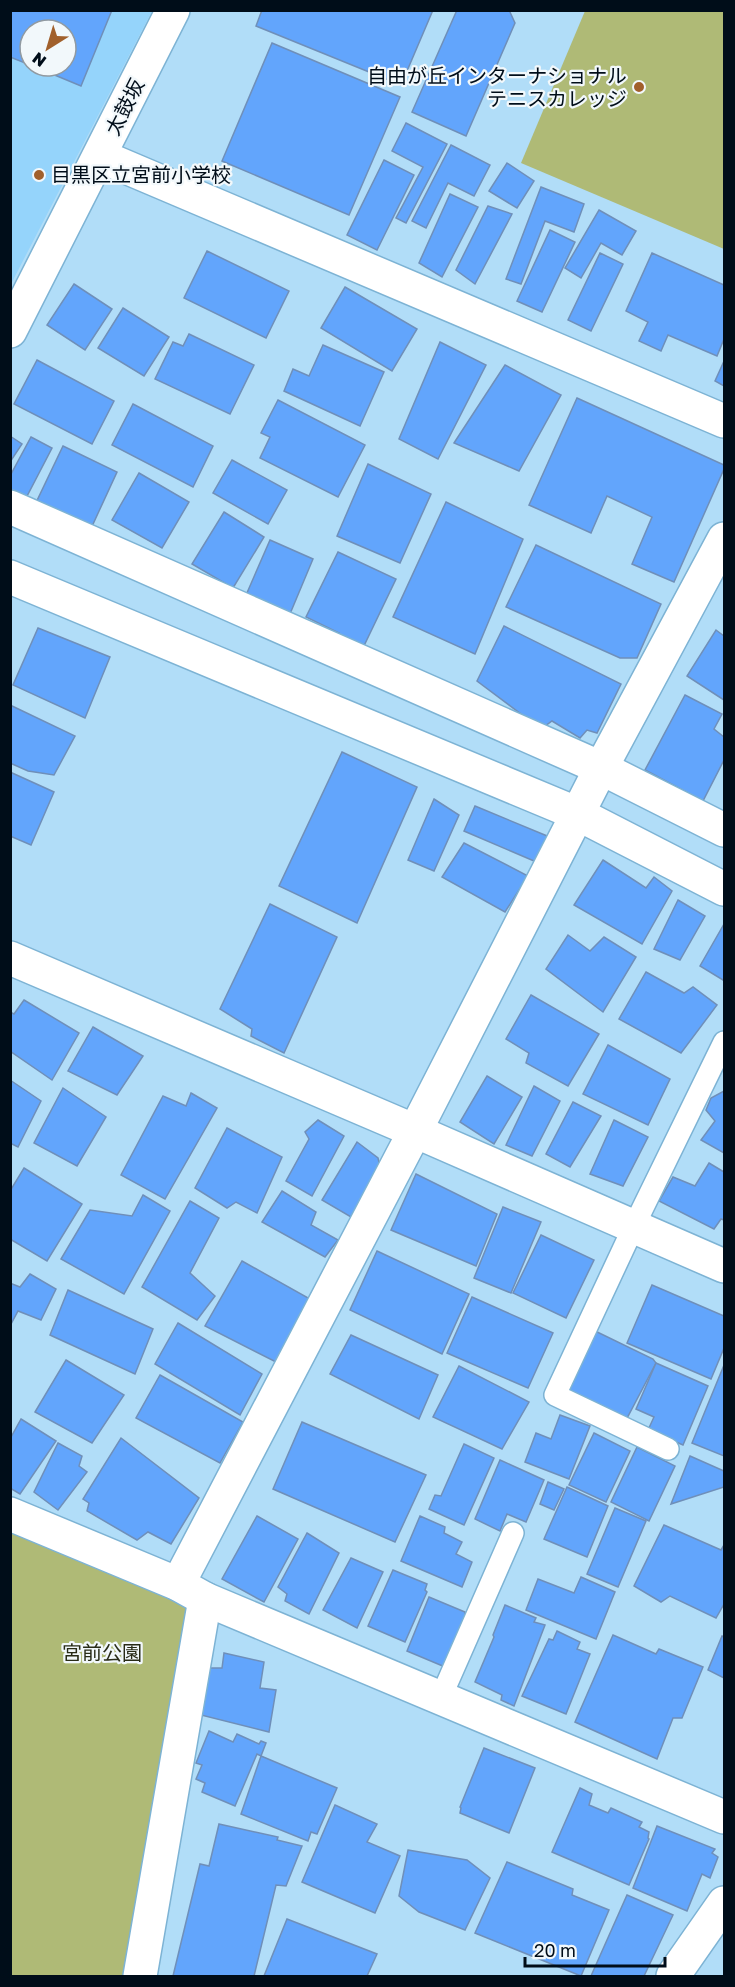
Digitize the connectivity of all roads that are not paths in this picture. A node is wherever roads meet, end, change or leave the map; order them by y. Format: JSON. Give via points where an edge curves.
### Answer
{"nodes":[{"id":1,"x":173,"y":10,"type":"edge"},
{"id":2,"x":100,"y":156,"type":"junction"},
{"id":3,"x":10,"y":331,"type":"edge"},
{"id":4,"x":724,"y":420,"type":"edge"},
{"id":5,"x":10,"y":507,"type":"edge"},
{"id":6,"x":724,"y":539,"type":"edge"},
{"id":7,"x":10,"y":577,"type":"edge"},
{"id":8,"x":601,"y":768,"type":"junction"},
{"id":9,"x":578,"y":814,"type":"junction"},
{"id":10,"x":724,"y":830,"type":"edge"},
{"id":11,"x":724,"y":889,"type":"edge"},
{"id":12,"x":10,"y":957,"type":"edge"},
{"id":13,"x":724,"y":1042,"type":"edge"},
{"id":14,"x":415,"y":1131,"type":"junction"},
{"id":15,"x":634,"y":1226,"type":"junction"},
{"id":16,"x":724,"y":1266,"type":"edge"},
{"id":17,"x":668,"y":1449,"type":"dead end"},
{"id":18,"x":10,"y":1514,"type":"edge"},
{"id":19,"x":513,"y":1533,"type":"dead end"},
{"id":20,"x":192,"y":1592,"type":"junction"},
{"id":21,"x":441,"y":1697,"type":"junction"},
{"id":22,"x":724,"y":1817,"type":"edge"},
{"id":23,"x":724,"y":1903,"type":"edge"},
{"id":24,"x":140,"y":1977,"type":"edge"},
{"id":25,"x":673,"y":1977,"type":"edge"}],
"edges":[{"from":1,"to":2,"type":"street","name":"太鼓坂"},
{"from":2,"to":3,"type":"street","name":"太鼓坂"},
{"from":2,"to":4,"type":"street"},
{"from":5,"to":8,"type":"street"},
{"from":6,"to":8,"type":"street"},
{"from":7,"to":9,"type":"street"},
{"from":8,"to":9,"type":"street"},
{"from":8,"to":10,"type":"street"},
{"from":9,"to":11,"type":"street"},
{"from":9,"to":14,"type":"street"},
{"from":12,"to":14,"type":"street"},
{"from":13,"to":15,"type":"lane"},
{"from":14,"to":15,"type":"street"},
{"from":14,"to":20,"type":"street"},
{"from":15,"to":16,"type":"street"},
{"from":15,"to":17,"type":"lane","via":[[555,1395]]},
{"from":18,"to":20,"type":"street"},
{"from":19,"to":21,"type":"lane"},
{"from":20,"to":21,"type":"street"},
{"from":20,"to":24,"type":"street"},
{"from":21,"to":22,"type":"street"},
{"from":23,"to":25,"type":"street"}]}
